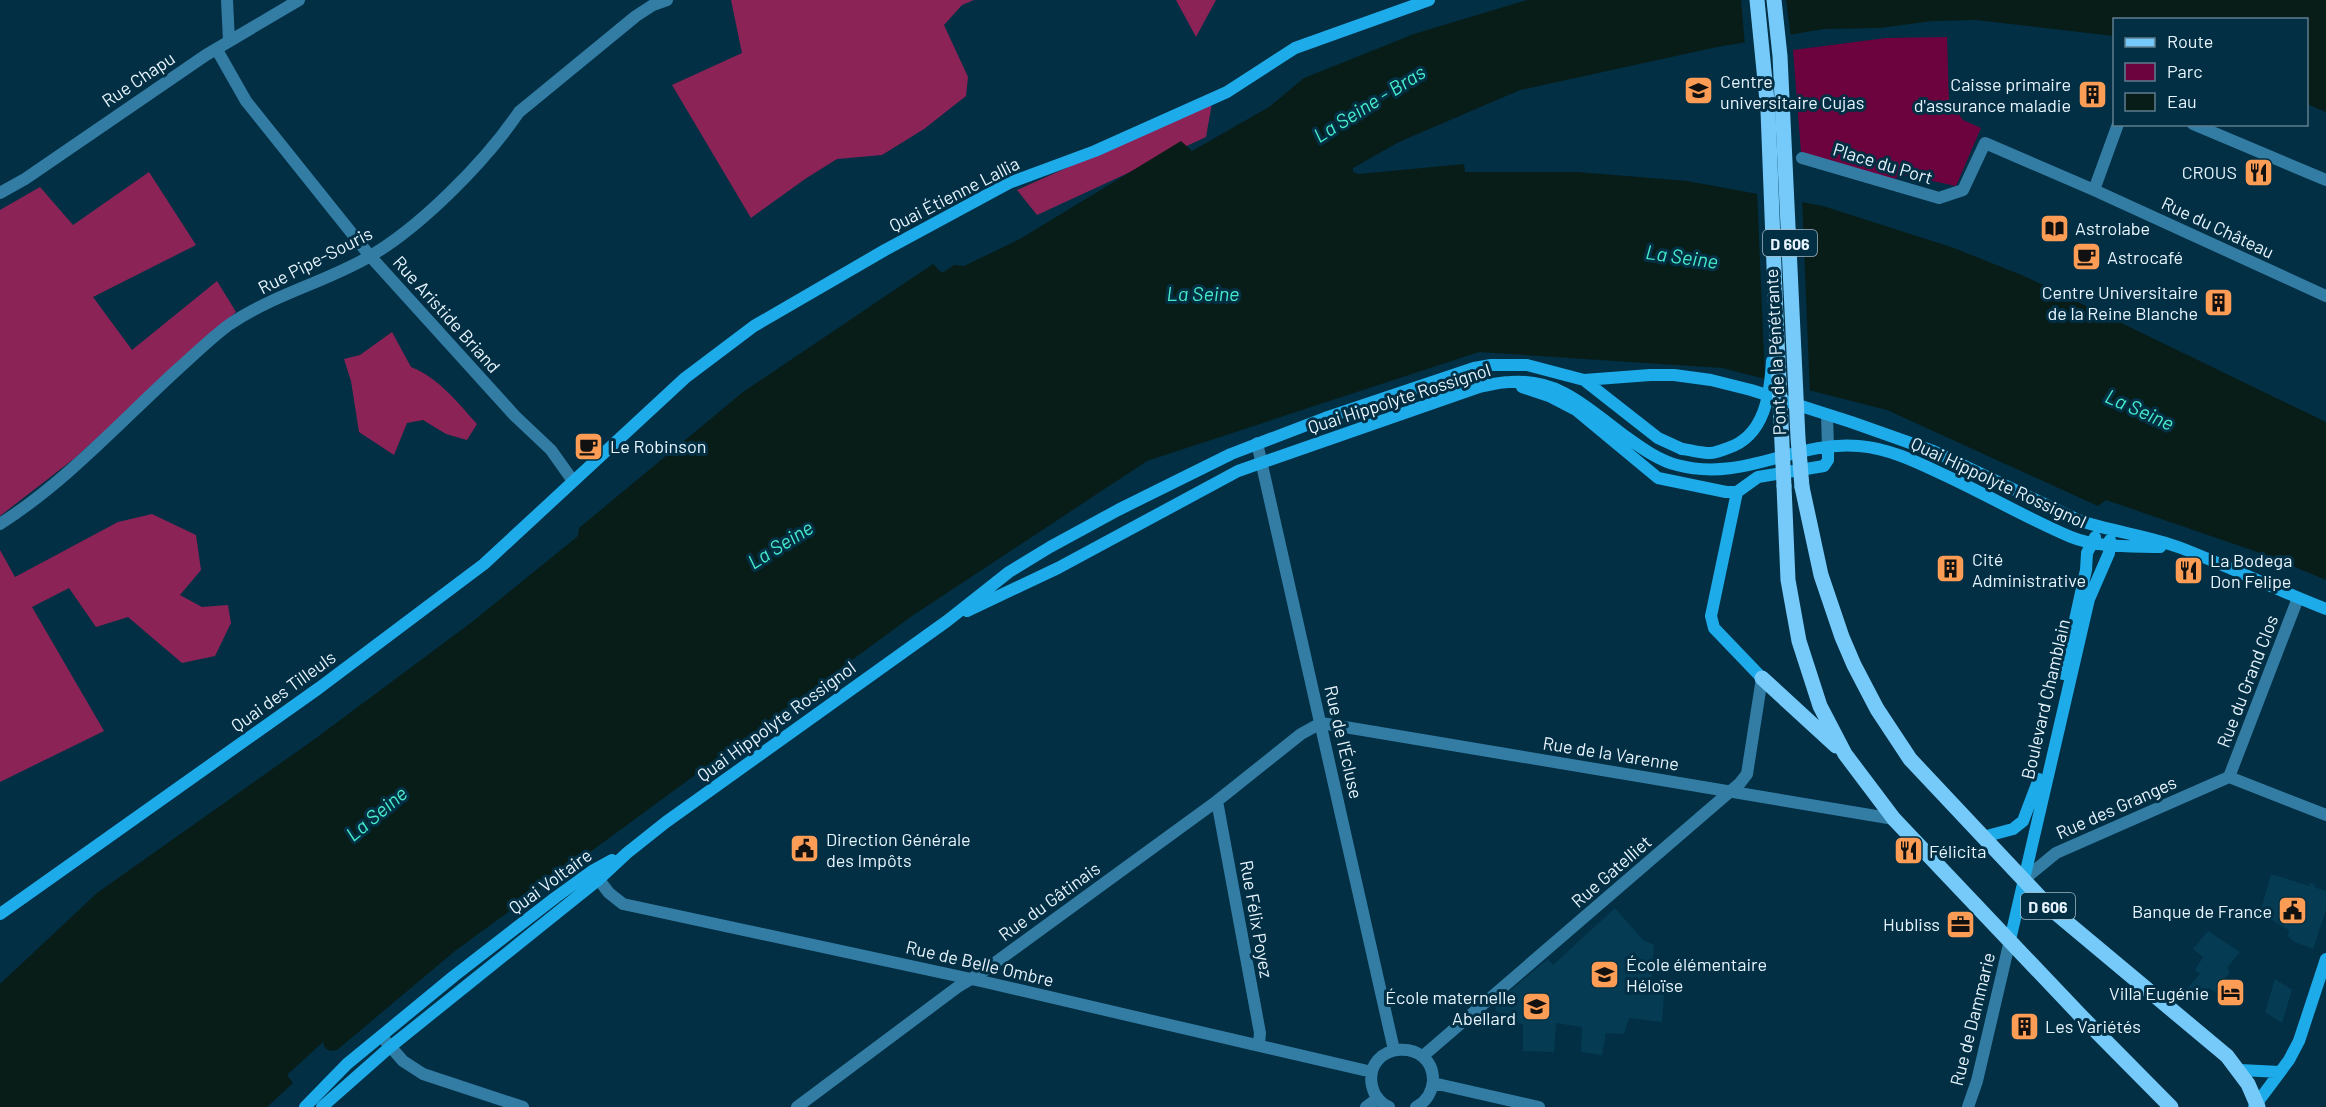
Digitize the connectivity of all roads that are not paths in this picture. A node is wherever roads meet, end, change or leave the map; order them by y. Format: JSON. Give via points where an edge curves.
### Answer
{"nodes":[{"id":1,"x":227,"y":0,"type":"edge"},
{"id":2,"x":299,"y":0,"type":"edge"},
{"id":3,"x":667,"y":0,"type":"edge"},
{"id":4,"x":1429,"y":0,"type":"edge"},
{"id":5,"x":1757,"y":0,"type":"edge"},
{"id":6,"x":1774,"y":0,"type":"edge"},
{"id":7,"x":229,"y":41,"type":"junction"},
{"id":8,"x":217,"y":50,"type":"junction"},
{"id":9,"x":2117,"y":126,"type":"edge"},
{"id":10,"x":2198,"y":126,"type":"edge"},
{"id":11,"x":1802,"y":158,"type":"dead end"},
{"id":12,"x":2326,"y":180,"type":"edge"},
{"id":13,"x":2094,"y":190,"type":"junction"},
{"id":14,"x":0,"y":193,"type":"edge"},
{"id":15,"x":370,"y":256,"type":"junction"},
{"id":16,"x":2326,"y":296,"type":"edge"},
{"id":17,"x":1776,"y":318,"type":"junction"},
{"id":18,"x":1584,"y":380,"type":"junction"},
{"id":19,"x":1506,"y":383,"type":"junction"},
{"id":20,"x":1827,"y":415,"type":"junction"},
{"id":21,"x":1257,"y":443,"type":"junction"},
{"id":22,"x":1828,"y":448,"type":"junction"},
{"id":23,"x":1262,"y":462,"type":"junction"},
{"id":24,"x":573,"y":481,"type":"junction"},
{"id":25,"x":1737,"y":492,"type":"junction"},
{"id":26,"x":0,"y":524,"type":"edge"},
{"id":27,"x":2105,"y":529,"type":"junction"},
{"id":28,"x":2093,"y":543,"type":"junction"},
{"id":29,"x":2110,"y":545,"type":"junction"},
{"id":30,"x":2179,"y":548,"type":"junction"},
{"id":31,"x":2298,"y":598,"type":"junction"},
{"id":32,"x":2326,"y":609,"type":"edge"},
{"id":33,"x":947,"y":621,"type":"junction"},
{"id":34,"x":1762,"y":678,"type":"junction"},
{"id":35,"x":1321,"y":723,"type":"junction"},
{"id":36,"x":1845,"y":754,"type":"junction"},
{"id":37,"x":2229,"y":777,"type":"junction"},
{"id":38,"x":1730,"y":791,"type":"junction"},
{"id":39,"x":1217,"y":801,"type":"junction"},
{"id":40,"x":2326,"y":815,"type":"edge"},
{"id":41,"x":1894,"y":819,"type":"junction"},
{"id":42,"x":1983,"y":837,"type":"junction"},
{"id":43,"x":627,"y":853,"type":"joint"},
{"id":44,"x":595,"y":875,"type":"junction"},
{"id":45,"x":2023,"y":880,"type":"junction"},
{"id":46,"x":0,"y":914,"type":"edge"},
{"id":47,"x":2010,"y":940,"type":"junction"},
{"id":48,"x":2326,"y":959,"type":"edge"},
{"id":49,"x":2323,"y":976,"type":"edge"},
{"id":50,"x":970,"y":979,"type":"junction"},
{"id":51,"x":382,"y":1037,"type":"junction"},
{"id":52,"x":1259,"y":1044,"type":"junction"},
{"id":53,"x":390,"y":1047,"type":"junction"},
{"id":54,"x":1394,"y":1050,"type":"junction"},
{"id":55,"x":1423,"y":1056,"type":"junction"},
{"id":56,"x":2240,"y":1070,"type":"junction"},
{"id":57,"x":1372,"y":1072,"type":"junction"},
{"id":58,"x":2280,"y":1072,"type":"junction"},
{"id":59,"x":1433,"y":1083,"type":"junction"},
{"id":60,"x":1378,"y":1098,"type":"junction"},
{"id":61,"x":2256,"y":1105,"type":"edge"},
{"id":62,"x":305,"y":1107,"type":"edge"},
{"id":63,"x":322,"y":1107,"type":"edge"},
{"id":64,"x":523,"y":1107,"type":"edge"},
{"id":65,"x":797,"y":1107,"type":"edge"},
{"id":66,"x":1366,"y":1107,"type":"edge"},
{"id":67,"x":1389,"y":1107,"type":"edge"},
{"id":68,"x":1416,"y":1107,"type":"edge"},
{"id":69,"x":1539,"y":1107,"type":"edge"},
{"id":70,"x":1968,"y":1107,"type":"edge"},
{"id":71,"x":2171,"y":1107,"type":"edge"}],
"edges":[{"from":1,"to":7,"type":"street"},
{"from":2,"to":7,"type":"street","name":"Rue Chapu"},
{"from":3,"to":15,"type":"street","name":"Rue Pipe-Souris","via":[[636,16],[519,112],[450,192],[414,225]]},
{"from":4,"to":24,"type":"street","name":"Quai Étienne Lallia","via":[[1295,48],[1227,92],[1095,152],[1009,183],[885,250],[754,326],[717,353]]},
{"from":5,"to":17,"type":"main road","name":"Pont de la Pénétrante","number":"D 606","via":[[1768,111]]},
{"from":6,"to":42,"type":"main road","name":"Pont de la Pénétrante","number":"D 606","bridge":true,"via":[[1798,438],[1802,486],[1821,575],[1864,685],[1890,731],[1910,759]]},
{"from":7,"to":8,"type":"street","name":"Rue Chapu"},
{"from":8,"to":14,"type":"street","name":"Rue Chapu"},
{"from":8,"to":15,"type":"street","name":"Rue Aristide Briand","via":[[246,101]]},
{"from":9,"to":13,"type":"street"},
{"from":10,"to":12,"type":"street"},
{"from":11,"to":13,"type":"street","name":"Place du Port","via":[[1939,198],[1963,190],[1985,143]]},
{"from":13,"to":16,"type":"street","name":"Rue du Château"},
{"from":15,"to":24,"type":"street","name":"Rue Aristide Briand","via":[[514,416],[551,450]]},
{"from":15,"to":26,"type":"street","name":"Rue Pipe-Souris","via":[[229,325],[77,465]]},
{"from":17,"to":18,"type":"street","bridge":true,"via":[[1766,407],[1739,444],[1712,453],[1682,449],[1658,438]]},
{"from":17,"to":36,"type":"main road","name":"Pont de la Pénétrante","number":"D 606","bridge":true,"via":[[1788,580],[1799,641],[1820,706]]},
{"from":18,"to":20,"type":"street","name":"Quai Hippolyte Rossignol","via":[[1674,375],[1711,380]]},
{"from":18,"to":21,"type":"street","name":"Quai Hippolyte Rossignol","via":[[1527,364],[1474,368]]},
{"from":19,"to":22,"type":"street","name":"Quai Hippolyte Rossignol","via":[[1539,383],[1566,393],[1643,449],[1673,465],[1700,471],[1732,470]]},
{"from":19,"to":23,"type":"street","name":"Quai Hippolyte Rossignol","via":[[1479,387]]},
{"from":19,"to":25,"type":"street","via":[[1549,396],[1576,410],[1658,478]]},
{"from":20,"to":22,"type":"street"},
{"from":20,"to":27,"type":"street","name":"Quai Hippolyte Rossignol","via":[[1933,451]]},
{"from":21,"to":23,"type":"street","name":"Rue de l'Écluse"},
{"from":21,"to":33,"type":"street","name":"Quai Hippolyte Rossignol","via":[[1050,547],[1009,572]]},
{"from":22,"to":25,"type":"street","via":[[1824,466],[1758,477]]},
{"from":22,"to":28,"type":"street","name":"Quai Hippolyte Rossignol","via":[[1861,446],[1920,463],[2071,537]]},
{"from":23,"to":33,"type":"street","name":"Quai Hippolyte Rossignol"},
{"from":23,"to":35,"type":"street","name":"Rue de l'Écluse"},
{"from":24,"to":46,"type":"street","name":"Quai des Tilleuls","via":[[501,550],[447,592],[319,688]]},
{"from":25,"to":34,"type":"street","via":[[1711,616],[1714,628]]},
{"from":27,"to":28,"type":"street","name":"Boulevard Chamblain"},
{"from":27,"to":29,"type":"street","name":"Boulevard Chamblain"},
{"from":27,"to":30,"type":"street","name":"Quai Hippolyte Rossignol"},
{"from":28,"to":29,"type":"street","name":"Quai Hippolyte Rossignol"},
{"from":28,"to":42,"type":"street","name":"Boulevard Chamblain","via":[[2087,553],[2037,788],[2023,821],[2013,829]]},
{"from":29,"to":30,"type":"street","name":"Quai Hippolyte Rossignol"},
{"from":29,"to":45,"type":"street","name":"Boulevard Chamblain","via":[[2089,599]]},
{"from":30,"to":31,"type":"street","name":"Quai Hippolyte Rossignol"},
{"from":31,"to":32,"type":"street","name":"Quai Hippolyte Rossignol"},
{"from":31,"to":37,"type":"street","name":"Rue du Grand Clos"},
{"from":33,"to":43,"type":"street","name":"Quai Hippolyte Rossignol"},
{"from":34,"to":36,"type":"main road"},
{"from":34,"to":38,"type":"street","name":"Rue Gatelliet","via":[[1747,774]]},
{"from":35,"to":38,"type":"street","name":"Rue de la Varenne"},
{"from":35,"to":39,"type":"street","name":"Rue du Gâtinais","via":[[1301,734]]},
{"from":35,"to":54,"type":"street","name":"Rue de l'Écluse"},
{"from":36,"to":41,"type":"main road","number":"D 606"},
{"from":37,"to":40,"type":"street"},
{"from":37,"to":45,"type":"street","name":"Rue des Granges","via":[[2056,853]]},
{"from":38,"to":41,"type":"street","name":"Rue de la Varenne"},
{"from":38,"to":55,"type":"street","name":"Rue Gatelliet"},
{"from":39,"to":50,"type":"street","name":"Rue du Gâtinais"},
{"from":39,"to":52,"type":"street","name":"Rue Félix Poyez"},
{"from":41,"to":47,"type":"main road","number":"D 606"},
{"from":42,"to":45,"type":"main road","number":"D 606"},
{"from":43,"to":44,"type":"street","name":"Quai Voltaire"},
{"from":44,"to":50,"type":"street","name":"Rue de Belle Ombre","via":[[623,904]]},
{"from":44,"to":51,"type":"street","name":"Quai Voltaire","via":[[454,976]]},
{"from":44,"to":53,"type":"street","name":"Quai Voltaire"},
{"from":45,"to":47,"type":"street","name":"Boulevard Chamblain"},
{"from":45,"to":56,"type":"main road","number":"D 606","via":[[2051,909]]},
{"from":47,"to":70,"type":"street","name":"Rue de Dammarie"},
{"from":47,"to":71,"type":"main road","number":"D 606"},
{"from":48,"to":49,"type":"street"},
{"from":49,"to":58,"type":"street","via":[[2299,1041]]},
{"from":50,"to":52,"type":"street","name":"Rue de Belle Ombre"},
{"from":50,"to":65,"type":"street","name":"Rue du Gâtinais"},
{"from":51,"to":53,"type":"street"},
{"from":51,"to":62,"type":"street","name":"Quai Voltaire","via":[[347,1064]]},
{"from":52,"to":57,"type":"street","name":"Rue de Belle Ombre"},
{"from":53,"to":63,"type":"street","name":"Quai Voltaire"},
{"from":53,"to":64,"type":"street","via":[[423,1074]]},
{"from":54,"to":55,"type":"street","via":[[1414,1051]]},
{"from":54,"to":57,"type":"street","via":[[1380,1058]]},
{"from":55,"to":59,"type":"street"},
{"from":56,"to":58,"type":"street"},
{"from":56,"to":61,"type":"main road","number":"D 606"},
{"from":57,"to":60,"type":"street"},
{"from":58,"to":61,"type":"street"},
{"from":59,"to":68,"type":"street","via":[[1426,1099]]},
{"from":59,"to":69,"type":"street"},
{"from":60,"to":66,"type":"street"},
{"from":60,"to":67,"type":"street"}]}
